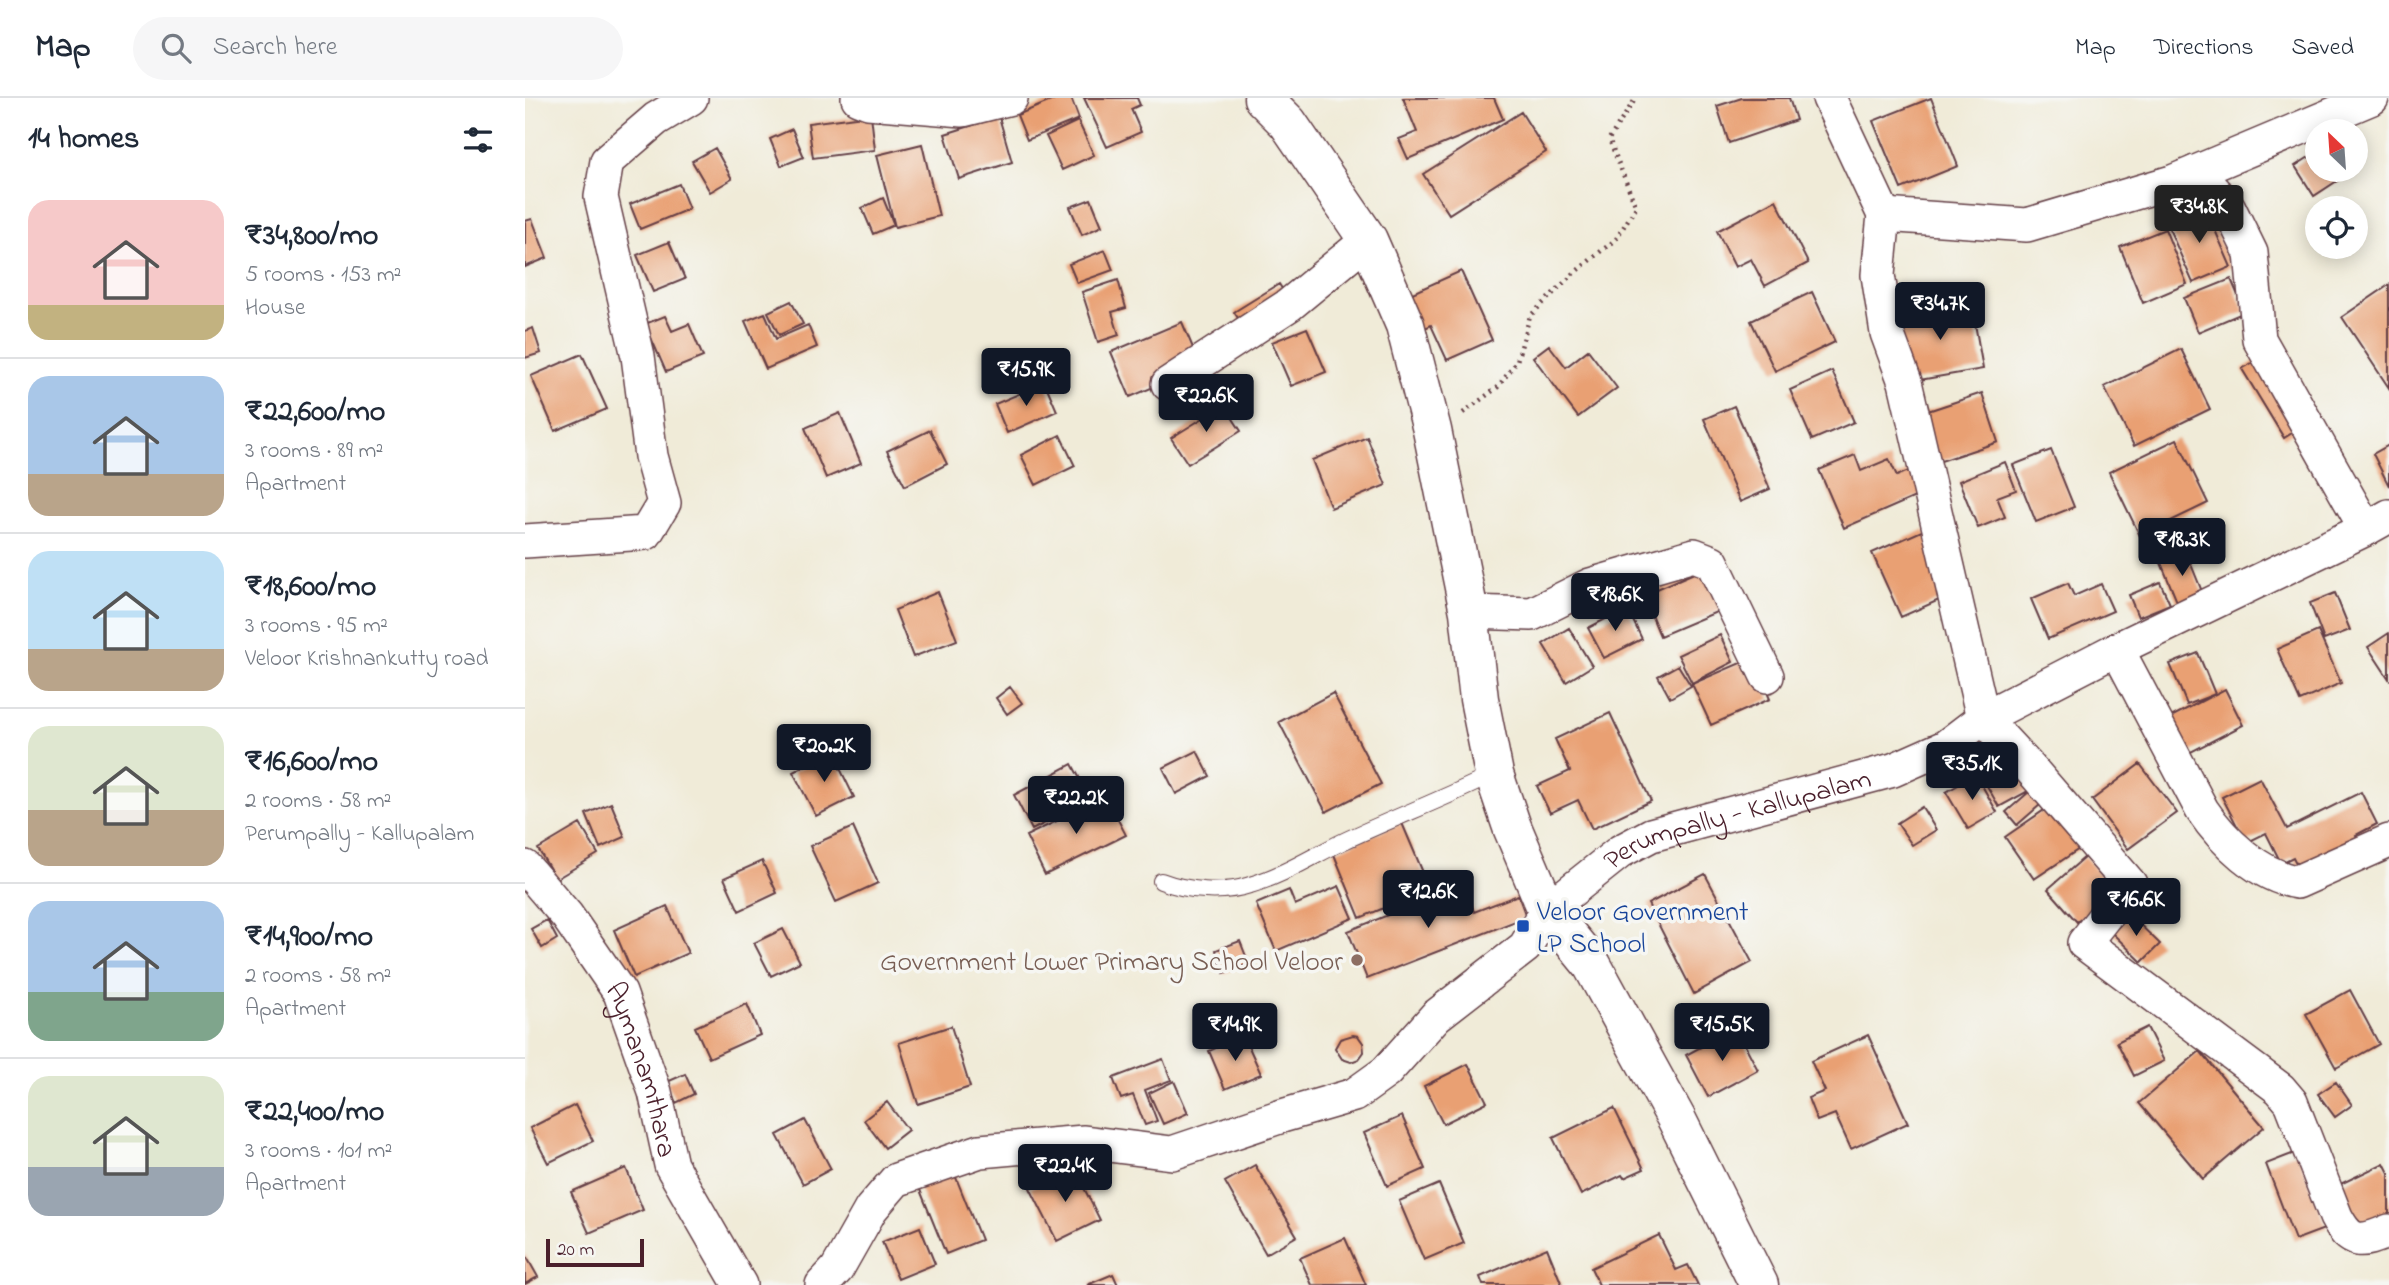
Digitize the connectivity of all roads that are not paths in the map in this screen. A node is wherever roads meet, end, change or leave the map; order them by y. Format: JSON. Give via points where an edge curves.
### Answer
{"nodes":[{"id":1,"x":691,"y":98,"type":"edge"},
{"id":2,"x":858,"y":98,"type":"edge"},
{"id":3,"x":1011,"y":98,"type":"edge"},
{"id":4,"x":1263,"y":98,"type":"edge"},
{"id":5,"x":1829,"y":98,"type":"edge"},
{"id":6,"x":2372,"y":98,"type":"edge"},
{"id":7,"x":2196,"y":172,"type":"junction"},
{"id":8,"x":1884,"y":215,"type":"junction"},
{"id":9,"x":1368,"y":240,"type":"junction"},
{"id":10,"x":1168,"y":384,"type":"dead end"},
{"id":11,"x":2378,"y":522,"type":"edge"},
{"id":12,"x":525,"y":541,"type":"edge"},
{"id":13,"x":1469,"y":612,"type":"junction"},
{"id":14,"x":2117,"y":649,"type":"junction"},
{"id":15,"x":1767,"y":676,"type":"dead end"},
{"id":16,"x":1983,"y":718,"type":"junction"},
{"id":17,"x":1494,"y":774,"type":"junction"},
{"id":18,"x":2389,"y":841,"type":"edge"},
{"id":19,"x":525,"y":867,"type":"edge"},
{"id":20,"x":1161,"y":881,"type":"dead end"},
{"id":21,"x":1547,"y":910,"type":"junction"},
{"id":22,"x":2389,"y":1231,"type":"edge"},
{"id":23,"x":740,"y":1285,"type":"edge"},
{"id":24,"x":822,"y":1285,"type":"edge"},
{"id":25,"x":1759,"y":1285,"type":"edge"}],
"edges":[{"from":1,"to":12,"type":"street","via":[[656,118],[607,161],[601,197],[638,356],[651,456],[664,503],[646,533]]},
{"from":2,"to":3,"type":"street","via":[[963,110]]},
{"from":4,"to":9,"type":"street","via":[[1288,123]]},
{"from":5,"to":8,"type":"street"},
{"from":6,"to":7,"type":"street"},
{"from":7,"to":8,"type":"street","via":[[2027,225]]},
{"from":7,"to":11,"type":"street","via":[[2229,208],[2251,253],[2259,339]]},
{"from":8,"to":16,"type":"street","via":[[1878,275],[1887,333],[1905,382]]},
{"from":9,"to":10,"type":"street","via":[[1289,305]]},
{"from":9,"to":13,"type":"street","via":[[1405,325]]},
{"from":11,"to":14,"type":"street","name":"Perumpally - Kallupalam"},
{"from":13,"to":15,"type":"street","via":[[1532,614],[1590,585],[1694,555],[1712,562]]},
{"from":13,"to":17,"type":"street"},
{"from":14,"to":16,"type":"street","name":"Perumpally - Kallupalam"},
{"from":14,"to":18,"type":"street","via":[[2202,810],[2236,850],[2282,880],[2297,882]]},
{"from":16,"to":21,"type":"street","name":"Perumpally - Kallupalam","via":[[1945,747],[1893,770],[1651,835],[1621,851]]},
{"from":16,"to":22,"type":"street","via":[[2130,884],[2084,943],[2280,1089],[2291,1102],[2345,1234],[2373,1238]]},
{"from":17,"to":20,"type":"lane","via":[[1250,886],[1178,887]]},
{"from":17,"to":21,"type":"street"},
{"from":19,"to":23,"type":"street","name":"Aymanamthara","via":[[567,916],[620,993],[655,1092],[671,1165]]},
{"from":21,"to":24,"type":"street","via":[[1525,947],[1436,1016],[1386,1072],[1354,1095],[1172,1153],[1084,1142],[980,1151],[896,1180],[871,1209],[837,1269]]},
{"from":21,"to":25,"type":"street","via":[[1592,965]]}]}
